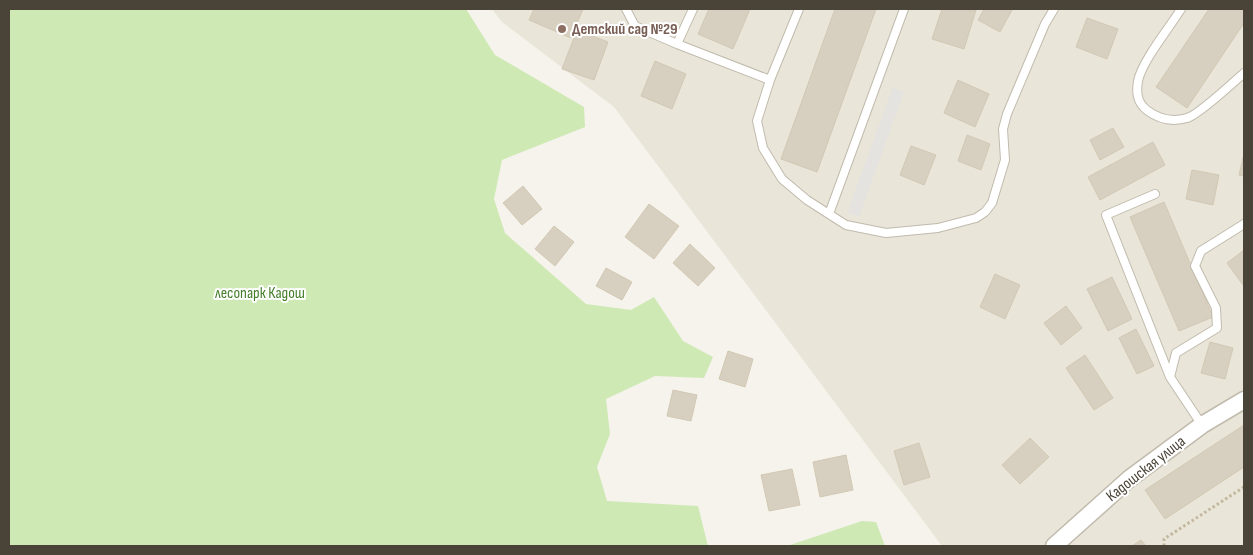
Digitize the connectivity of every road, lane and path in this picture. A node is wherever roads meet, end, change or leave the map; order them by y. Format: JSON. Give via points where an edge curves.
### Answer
{"nodes":[{"id":1,"x":626,"y":9,"type":"edge"},
{"id":2,"x":693,"y":9,"type":"edge"},
{"id":3,"x":799,"y":9,"type":"edge"},
{"id":4,"x":904,"y":9,"type":"edge"},
{"id":5,"x":1054,"y":9,"type":"edge"},
{"id":6,"x":1182,"y":9,"type":"edge"},
{"id":7,"x":677,"y":44,"type":"junction"},
{"id":8,"x":1244,"y":73,"type":"edge"},
{"id":9,"x":770,"y":80,"type":"junction"},
{"id":10,"x":1155,"y":194,"type":"dead end"},
{"id":11,"x":829,"y":214,"type":"junction"},
{"id":12,"x":1244,"y":224,"type":"edge"},
{"id":13,"x":1170,"y":377,"type":"junction"},
{"id":14,"x":1244,"y":400,"type":"edge"},
{"id":15,"x":1202,"y":425,"type":"junction"},
{"id":16,"x":1244,"y":487,"type":"edge"},
{"id":17,"x":1054,"y":546,"type":"edge"},
{"id":18,"x":1164,"y":546,"type":"edge"}],
"edges":[{"from":1,"to":7,"type":"lane","via":[[635,26]]},
{"from":2,"to":7,"type":"lane"},
{"from":3,"to":9,"type":"lane"},
{"from":4,"to":11,"type":"lane"},
{"from":5,"to":11,"type":"lane","via":[[1007,114],[1003,129],[1005,160],[992,203],[985,212],[976,218],[938,228],[886,233],[846,225]]},
{"from":6,"to":8,"type":"lane","via":[[1138,79],[1140,106],[1156,117],[1189,118]]},
{"from":7,"to":9,"type":"lane"},
{"from":9,"to":11,"type":"lane","via":[[757,121],[763,148],[782,179]]},
{"from":10,"to":13,"type":"lane","via":[[1106,215]]},
{"from":12,"to":13,"type":"lane","via":[[1201,250],[1195,266],[1216,308],[1217,328],[1176,353]]},
{"from":13,"to":15,"type":"lane"},
{"from":14,"to":15,"type":"street","name":"Кадошская улица"},
{"from":15,"to":17,"type":"street","name":"Кадошская улица","via":[[1129,479]]},
{"from":16,"to":18,"type":"path","via":[[1164,539]]}]}
